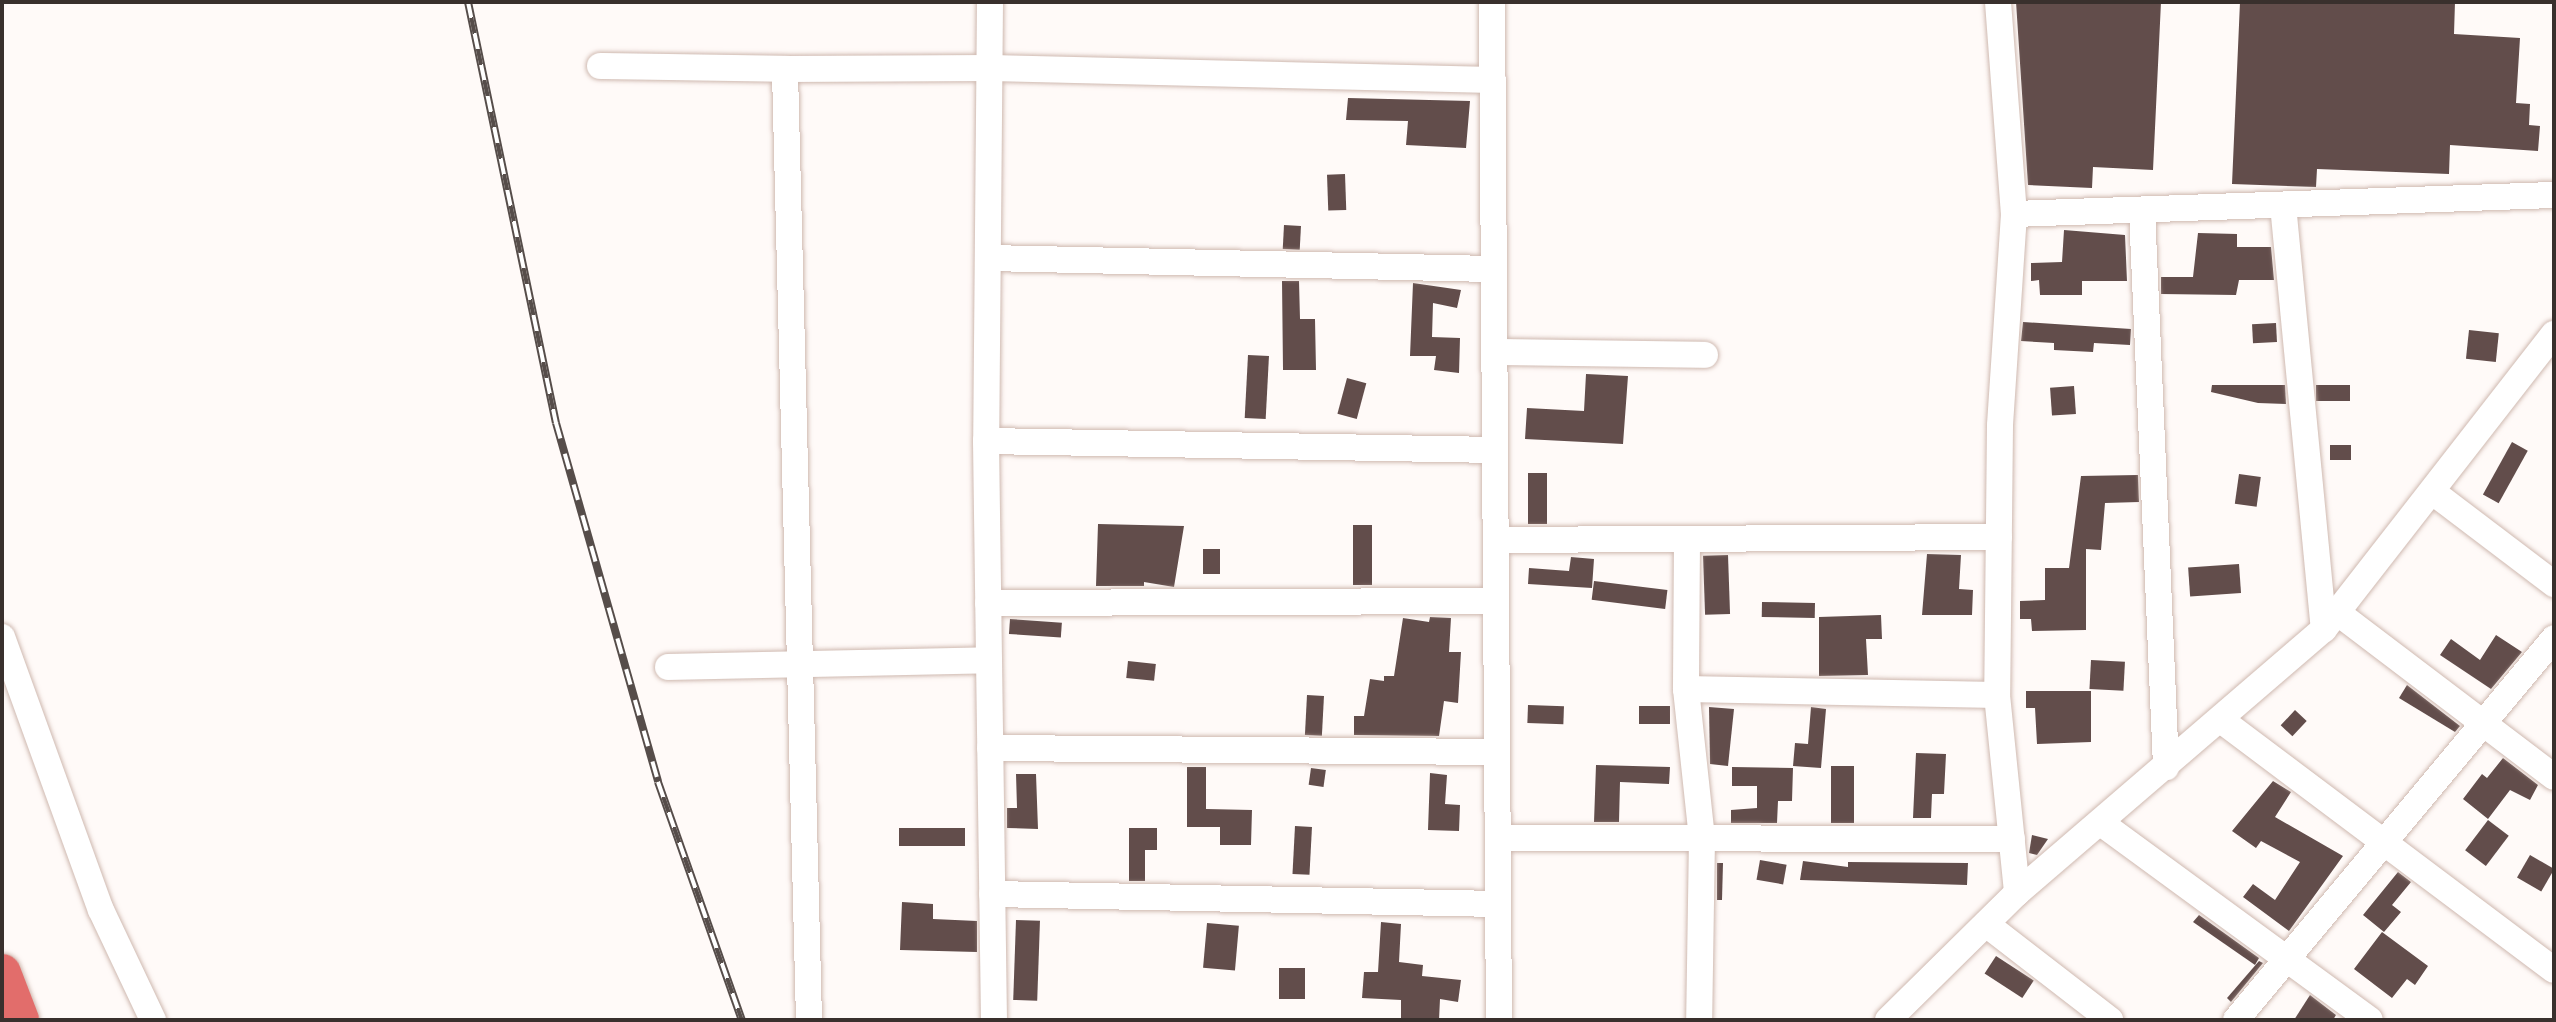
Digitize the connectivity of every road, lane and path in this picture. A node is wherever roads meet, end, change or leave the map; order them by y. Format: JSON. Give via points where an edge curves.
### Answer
{"nodes":[{"id":1,"x":990,"y":2,"type":"edge"},
{"id":2,"x":1492,"y":2,"type":"edge"},
{"id":3,"x":1998,"y":2,"type":"edge"},
{"id":4,"x":600,"y":66,"type":"dead end"},
{"id":5,"x":991,"y":68,"type":"junction"},
{"id":6,"x":785,"y":69,"type":"junction"},
{"id":7,"x":1493,"y":80,"type":"junction"},
{"id":8,"x":2554,"y":195,"type":"edge"},
{"id":9,"x":2283,"y":205,"type":"junction"},
{"id":10,"x":2142,"y":210,"type":"junction"},
{"id":11,"x":2014,"y":214,"type":"junction"},
{"id":12,"x":988,"y":258,"type":"junction"},
{"id":13,"x":1494,"y":269,"type":"junction"},
{"id":14,"x":2554,"y":334,"type":"edge"},
{"id":15,"x":1495,"y":352,"type":"junction"},
{"id":16,"x":1705,"y":355,"type":"dead end"},
{"id":17,"x":986,"y":441,"type":"junction"},
{"id":18,"x":1495,"y":450,"type":"junction"},
{"id":19,"x":2434,"y":493,"type":"junction"},
{"id":20,"x":1999,"y":537,"type":"junction"},
{"id":21,"x":1496,"y":540,"type":"junction"},
{"id":22,"x":1687,"y":540,"type":"junction"},
{"id":23,"x":2554,"y":584,"type":"edge"},
{"id":24,"x":1496,"y":601,"type":"junction"},
{"id":25,"x":988,"y":603,"type":"junction"},
{"id":26,"x":2331,"y":621,"type":"junction"},
{"id":27,"x":2,"y":637,"type":"edge"},
{"id":28,"x":2554,"y":638,"type":"edge"},
{"id":29,"x":989,"y":660,"type":"junction"},
{"id":30,"x":803,"y":664,"type":"junction"},
{"id":31,"x":668,"y":667,"type":"dead end"},
{"id":32,"x":1686,"y":689,"type":"junction"},
{"id":33,"x":1997,"y":695,"type":"junction"},
{"id":34,"x":2221,"y":720,"type":"junction"},
{"id":35,"x":2484,"y":723,"type":"junction"},
{"id":36,"x":990,"y":748,"type":"junction"},
{"id":37,"x":1497,"y":752,"type":"junction"},
{"id":38,"x":2166,"y":767,"type":"junction"},
{"id":39,"x":2554,"y":777,"type":"edge"},
{"id":40,"x":2101,"y":823,"type":"junction"},
{"id":41,"x":1498,"y":838,"type":"junction"},
{"id":42,"x":1702,"y":838,"type":"junction"},
{"id":43,"x":2012,"y":839,"type":"junction"},
{"id":44,"x":2384,"y":842,"type":"junction"},
{"id":45,"x":2017,"y":893,"type":"junction"},
{"id":46,"x":992,"y":894,"type":"junction"},
{"id":47,"x":1498,"y":904,"type":"junction"},
{"id":48,"x":1986,"y":924,"type":"junction"},
{"id":49,"x":2287,"y":959,"type":"junction"},
{"id":50,"x":2554,"y":970,"type":"edge"},
{"id":51,"x":2,"y":973,"type":"edge"},
{"id":52,"x":20,"y":1020,"type":"edge"},
{"id":53,"x":153,"y":1020,"type":"edge"},
{"id":54,"x":809,"y":1020,"type":"edge"},
{"id":55,"x":994,"y":1020,"type":"edge"},
{"id":56,"x":1499,"y":1020,"type":"edge"},
{"id":57,"x":1699,"y":1020,"type":"edge"},
{"id":58,"x":1888,"y":1020,"type":"edge"},
{"id":59,"x":2110,"y":1020,"type":"edge"},
{"id":60,"x":2236,"y":1020,"type":"edge"},
{"id":61,"x":2370,"y":1020,"type":"edge"}],
"edges":[{"from":1,"to":5,"type":"street"},
{"from":2,"to":7,"type":"street"},
{"from":3,"to":11,"type":"street"},
{"from":4,"to":6,"type":"street"},
{"from":5,"to":6,"type":"street"},
{"from":5,"to":7,"type":"street"},
{"from":5,"to":12,"type":"street"},
{"from":6,"to":30,"type":"street"},
{"from":7,"to":13,"type":"street"},
{"from":8,"to":9,"type":"street"},
{"from":9,"to":10,"type":"street"},
{"from":9,"to":26,"type":"street"},
{"from":10,"to":11,"type":"street"},
{"from":10,"to":38,"type":"street"},
{"from":11,"to":20,"type":"street","via":[[2000,426]]},
{"from":12,"to":13,"type":"street"},
{"from":12,"to":17,"type":"street"},
{"from":13,"to":15,"type":"street"},
{"from":14,"to":19,"type":"street"},
{"from":15,"to":16,"type":"street"},
{"from":15,"to":18,"type":"street"},
{"from":17,"to":18,"type":"street"},
{"from":17,"to":25,"type":"street"},
{"from":18,"to":21,"type":"street"},
{"from":19,"to":23,"type":"street"},
{"from":19,"to":26,"type":"street"},
{"from":20,"to":22,"type":"street"},
{"from":20,"to":33,"type":"street"},
{"from":21,"to":22,"type":"street"},
{"from":21,"to":24,"type":"street"},
{"from":22,"to":32,"type":"street"},
{"from":24,"to":25,"type":"street"},
{"from":24,"to":37,"type":"street"},
{"from":25,"to":29,"type":"street"},
{"from":26,"to":34,"type":"street"},
{"from":26,"to":35,"type":"street"},
{"from":27,"to":53,"type":"street","via":[[101,910]]},
{"from":28,"to":35,"type":"street"},
{"from":29,"to":30,"type":"street"},
{"from":29,"to":36,"type":"street"},
{"from":30,"to":31,"type":"street"},
{"from":30,"to":54,"type":"street"},
{"from":32,"to":33,"type":"street"},
{"from":32,"to":42,"type":"street"},
{"from":33,"to":43,"type":"street"},
{"from":34,"to":38,"type":"street"},
{"from":34,"to":44,"type":"street"},
{"from":35,"to":39,"type":"street"},
{"from":35,"to":44,"type":"street"},
{"from":36,"to":37,"type":"street"},
{"from":36,"to":46,"type":"street"},
{"from":37,"to":41,"type":"street"},
{"from":38,"to":40,"type":"street"},
{"from":40,"to":45,"type":"street"},
{"from":40,"to":49,"type":"street"},
{"from":41,"to":42,"type":"street"},
{"from":41,"to":47,"type":"street"},
{"from":42,"to":43,"type":"street"},
{"from":42,"to":57,"type":"street"},
{"from":43,"to":45,"type":"street"},
{"from":44,"to":49,"type":"street"},
{"from":44,"to":50,"type":"street"},
{"from":45,"to":48,"type":"street"},
{"from":46,"to":47,"type":"street"},
{"from":46,"to":55,"type":"street"},
{"from":47,"to":56,"type":"street"},
{"from":48,"to":58,"type":"street"},
{"from":48,"to":59,"type":"street"},
{"from":49,"to":60,"type":"street"},
{"from":49,"to":61,"type":"street"},
{"from":51,"to":52,"type":"highway"}]}
